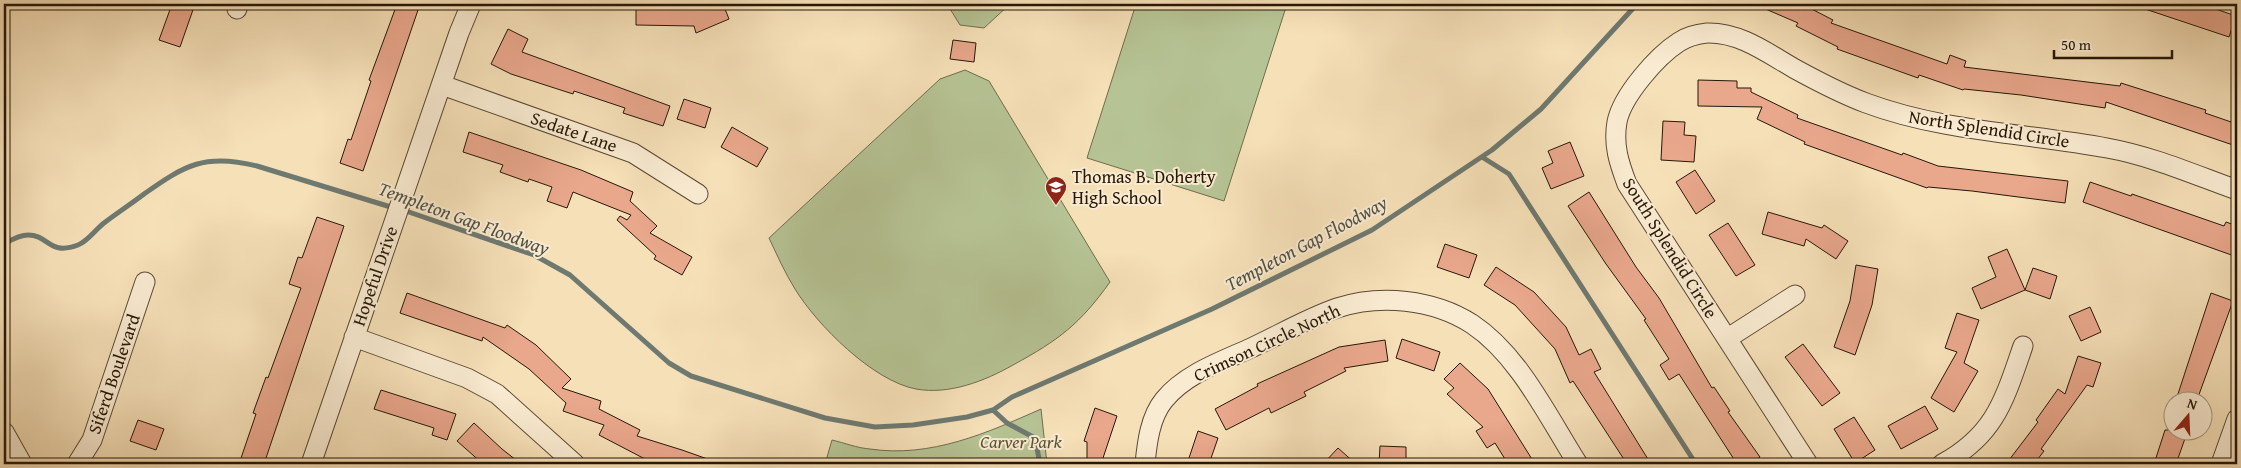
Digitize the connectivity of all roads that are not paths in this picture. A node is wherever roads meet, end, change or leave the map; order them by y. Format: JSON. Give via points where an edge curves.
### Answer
{"nodes":[{"id":1,"x":471,"y":4,"type":"edge"},
{"id":2,"x":1646,"y":74,"type":"joint"},
{"id":3,"x":442,"y":85,"type":"junction"},
{"id":4,"x":2237,"y":190,"type":"edge"},
{"id":5,"x":698,"y":194,"type":"dead end"},
{"id":6,"x":145,"y":282,"type":"dead end"},
{"id":7,"x":1795,"y":295,"type":"dead end"},
{"id":8,"x":354,"y":337,"type":"junction"},
{"id":9,"x":1728,"y":338,"type":"junction"},
{"id":10,"x":2023,"y":346,"type":"dead end"},
{"id":11,"x":2237,"y":420,"type":"edge"},
{"id":12,"x":4,"y":432,"type":"edge"},
{"id":13,"x":22,"y":464,"type":"edge"},
{"id":14,"x":77,"y":464,"type":"edge"},
{"id":15,"x":311,"y":464,"type":"edge"},
{"id":16,"x":575,"y":464,"type":"edge"},
{"id":17,"x":1145,"y":464,"type":"edge"},
{"id":18,"x":1578,"y":464,"type":"edge"},
{"id":19,"x":1808,"y":464,"type":"edge"},
{"id":20,"x":1942,"y":464,"type":"edge"},
{"id":21,"x":2221,"y":464,"type":"edge"}],
"edges":[{"from":1,"to":3,"type":"street","name":"Hopeful Drive"},
{"from":2,"to":4,"type":"street","name":"North Splendid Circle","via":[[1665,53],[1692,35],[1723,34],[1763,50],[1839,92],[1898,114],[1961,128],[2126,151]]},
{"from":2,"to":9,"type":"street","name":"South Splendid Circle","via":[[1625,101],[1618,120],[1618,161],[1628,184]]},
{"from":3,"to":5,"type":"street","name":"Sedate Lane","via":[[633,152]]},
{"from":3,"to":8,"type":"street","name":"Hopeful Drive"},
{"from":6,"to":14,"type":"street","name":"Siferd Boulevard","via":[[92,440]]},
{"from":7,"to":9,"type":"street"},
{"from":8,"to":15,"type":"street","name":"Hopeful Drive"},
{"from":8,"to":16,"type":"street","via":[[467,378],[497,394]]},
{"from":9,"to":19,"type":"street","name":"South Splendid Circle"},
{"from":10,"to":20,"type":"street","via":[[1999,410],[1988,427],[1975,443]]},
{"from":11,"to":21,"type":"street"},
{"from":12,"to":13,"type":"street"},
{"from":17,"to":18,"type":"street","name":"Crimson Circle North","via":[[1153,421],[1164,400],[1180,385],[1206,368],[1337,308],[1391,300],[1446,311],[1471,323],[1495,342],[1516,365]]}]}
